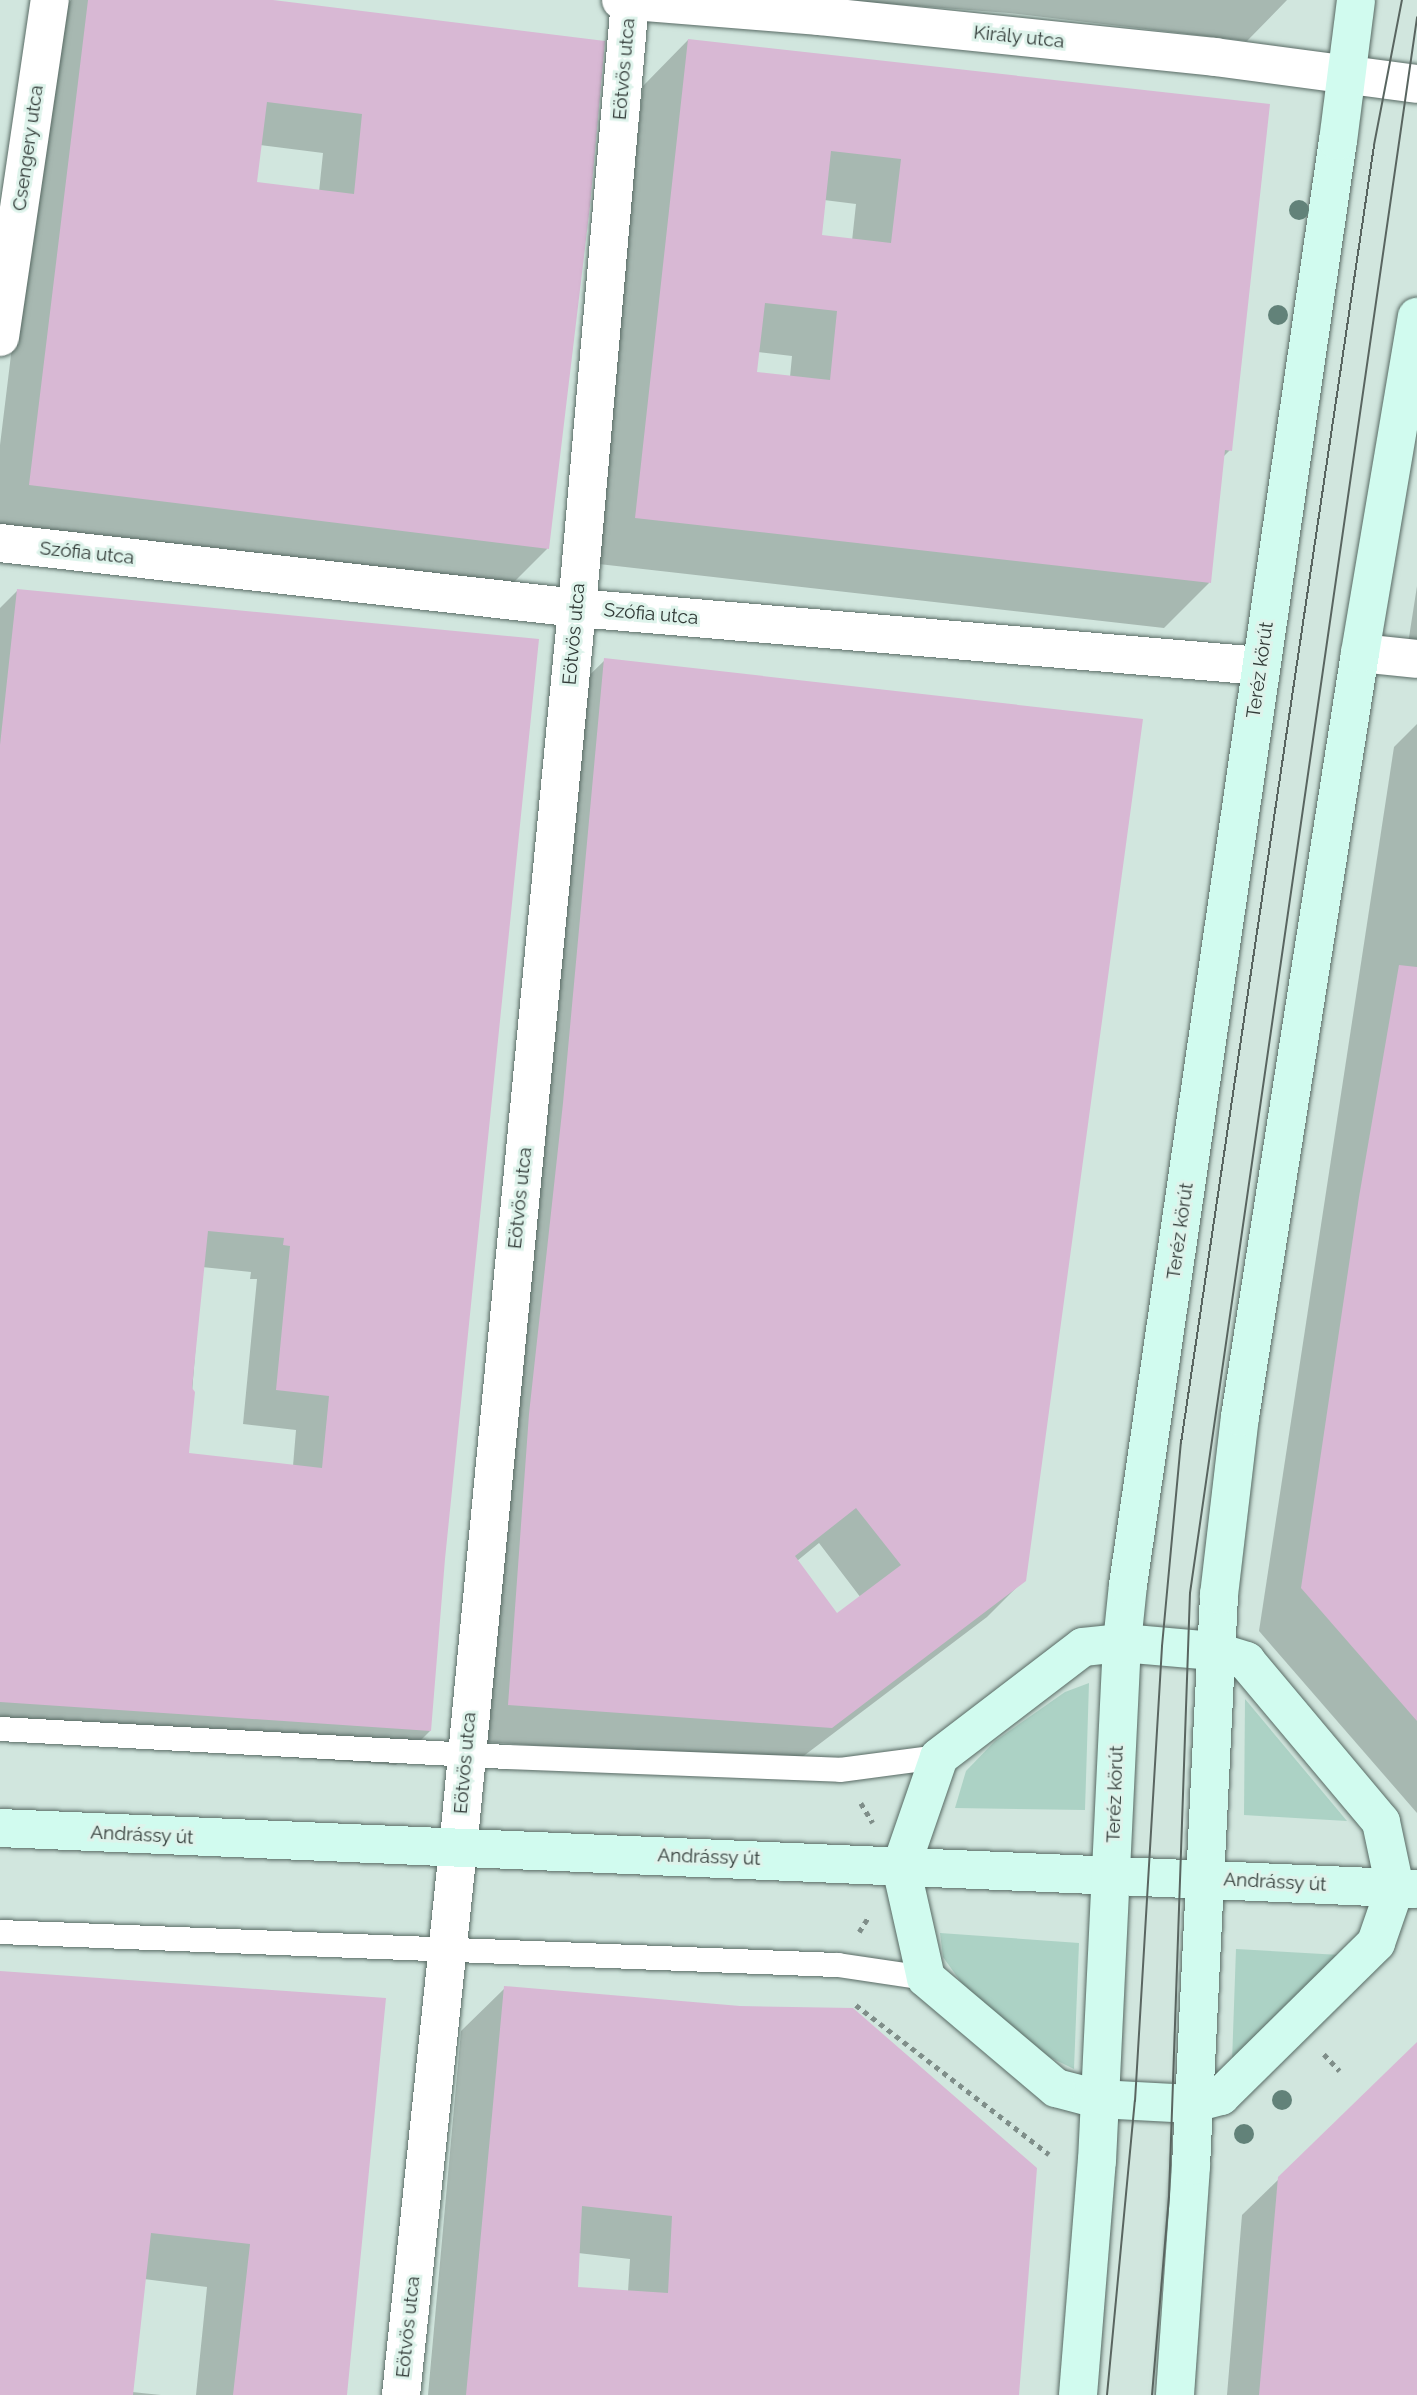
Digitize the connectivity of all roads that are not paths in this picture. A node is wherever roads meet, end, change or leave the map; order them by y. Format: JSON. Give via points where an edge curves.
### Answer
{"nodes":[{"id":1,"x":50,"y":0,"type":"edge"},
{"id":2,"x":1356,"y":0,"type":"edge"},
{"id":3,"x":625,"y":1,"type":"edge"},
{"id":4,"x":820,"y":8,"type":"edge"},
{"id":5,"x":1346,"y":74,"type":"junction"},
{"id":6,"x":1417,"y":84,"type":"edge"},
{"id":7,"x":1417,"y":317,"type":"edge"},
{"id":8,"x":0,"y":337,"type":"edge"},
{"id":9,"x":0,"y":544,"type":"edge"},
{"id":10,"x":577,"y":608,"type":"junction"},
{"id":11,"x":1360,"y":653,"type":"junction"},
{"id":12,"x":1417,"y":659,"type":"edge"},
{"id":13,"x":1261,"y":666,"type":"junction"},
{"id":14,"x":1122,"y":1643,"type":"junction"},
{"id":15,"x":1214,"y":1651,"type":"junction"},
{"id":16,"x":0,"y":1729,"type":"edge"},
{"id":17,"x":466,"y":1754,"type":"junction"},
{"id":18,"x":939,"y":1757,"type":"junction"},
{"id":19,"x":0,"y":1828,"type":"edge"},
{"id":20,"x":458,"y":1849,"type":"junction"},
{"id":21,"x":901,"y":1867,"type":"junction"},
{"id":22,"x":1112,"y":1875,"type":"junction"},
{"id":23,"x":1205,"y":1878,"type":"junction"},
{"id":24,"x":1406,"y":1888,"type":"edge"},
{"id":25,"x":0,"y":1932,"type":"edge"},
{"id":26,"x":446,"y":1951,"type":"junction"},
{"id":27,"x":926,"y":1978,"type":"junction"},
{"id":28,"x":1098,"y":2099,"type":"junction"},
{"id":29,"x":1192,"y":2104,"type":"junction"},
{"id":30,"x":401,"y":2395,"type":"edge"},
{"id":31,"x":1078,"y":2395,"type":"edge"},
{"id":32,"x":1175,"y":2395,"type":"edge"}],
"edges":[{"from":1,"to":8,"type":"street","name":"Csengery utca"},
{"from":2,"to":5,"type":"main road","name":"Teréz körút"},
{"from":3,"to":4,"type":"street","name":"Király utca"},
{"from":3,"to":10,"type":"street","name":"Eötvös utca"},
{"from":4,"to":5,"type":"street","name":"Király utca"},
{"from":5,"to":6,"type":"street","name":"Király utca"},
{"from":5,"to":13,"type":"main road","name":"Teréz körút"},
{"from":7,"to":11,"type":"main road"},
{"from":9,"to":10,"type":"street","name":"Szófia utca"},
{"from":10,"to":13,"type":"street","name":"Szófia utca"},
{"from":10,"to":17,"type":"street","name":"Eötvös utca"},
{"from":11,"to":12,"type":"street"},
{"from":11,"to":15,"type":"main road","via":[[1240,1416]]},
{"from":13,"to":14,"type":"main road","name":"Teréz körút"},
{"from":14,"to":15,"type":"main road"},
{"from":14,"to":18,"type":"main road","via":[[1083,1647]]},
{"from":14,"to":22,"type":"main road","name":"Teréz körút"},
{"from":15,"to":23,"type":"main road"},
{"from":15,"to":24,"type":"main road","via":[[1246,1661],[1381,1822]]},
{"from":16,"to":17,"type":"lane"},
{"from":17,"to":18,"type":"lane","via":[[840,1770]]},
{"from":17,"to":20,"type":"street","name":"Eötvös utca"},
{"from":18,"to":21,"type":"main road"},
{"from":19,"to":20,"type":"main road","name":"Andrássy út"},
{"from":20,"to":21,"type":"main road","name":"Andrássy út"},
{"from":20,"to":26,"type":"street","name":"Eötvös utca"},
{"from":21,"to":22,"type":"main road","name":"Andrássy út"},
{"from":21,"to":27,"type":"main road"},
{"from":22,"to":23,"type":"main road","name":"Andrássy út"},
{"from":22,"to":28,"type":"main road","name":"Teréz körút"},
{"from":23,"to":24,"type":"main road","name":"Andrássy út"},
{"from":23,"to":29,"type":"main road"},
{"from":24,"to":29,"type":"main road","via":[[1376,1943],[1221,2096]]},
{"from":25,"to":26,"type":"lane"},
{"from":26,"to":27,"type":"lane","via":[[838,1965]]},
{"from":26,"to":30,"type":"street","name":"Eötvös utca"},
{"from":27,"to":28,"type":"main road","via":[[1056,2088]]},
{"from":28,"to":29,"type":"main road"},
{"from":28,"to":31,"type":"main road","name":"Teréz körút"},
{"from":29,"to":32,"type":"main road"}]}
